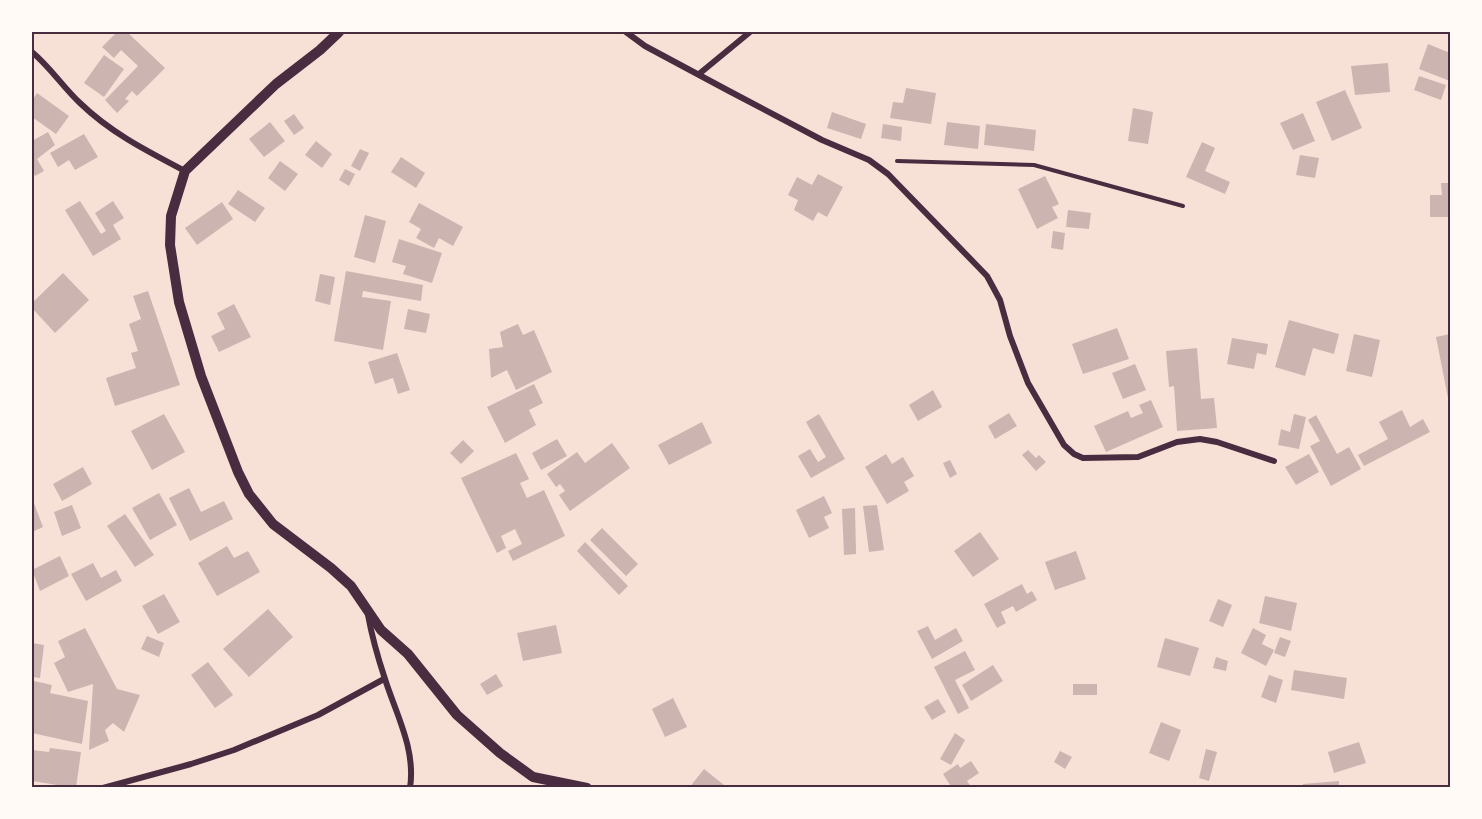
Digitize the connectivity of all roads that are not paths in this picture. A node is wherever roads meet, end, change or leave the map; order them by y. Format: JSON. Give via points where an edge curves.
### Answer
{"nodes":[{"id":1,"x":339,"y":32,"type":"edge"},
{"id":2,"x":626,"y":32,"type":"edge"},
{"id":3,"x":750,"y":32,"type":"edge"},
{"id":4,"x":32,"y":52,"type":"edge"},
{"id":5,"x":699,"y":74,"type":"junction"},
{"id":6,"x":185,"y":171,"type":"junction"},
{"id":7,"x":1274,"y":461,"type":"dead end"},
{"id":8,"x":367,"y":612,"type":"junction"},
{"id":9,"x":384,"y":679,"type":"junction"},
{"id":10,"x":103,"y":788,"type":"edge"},
{"id":11,"x":410,"y":788,"type":"edge"},
{"id":12,"x":587,"y":788,"type":"edge"}],
"edges":[{"from":1,"to":6,"type":"street","via":[[276,84]]},
{"from":2,"to":5,"type":"street"},
{"from":3,"to":5,"type":"street"},
{"from":4,"to":6,"type":"street","via":[[105,125],[126,141]]},
{"from":5,"to":7,"type":"street","via":[[869,160],[909,195],[987,276],[1000,300],[1028,383],[1064,445],[1074,454],[1083,458],[1138,457],[1177,442],[1200,439]]},
{"from":6,"to":8,"type":"street","via":[[171,216],[170,244],[179,302],[201,376],[238,472],[249,494],[273,524],[351,586]]},
{"from":8,"to":9,"type":"street"},
{"from":8,"to":12,"type":"street","via":[[408,654],[457,715],[500,753],[533,777]]},
{"from":9,"to":10,"type":"street","via":[[318,715],[234,750]]},
{"from":9,"to":11,"type":"street","via":[[408,744]]}]}
